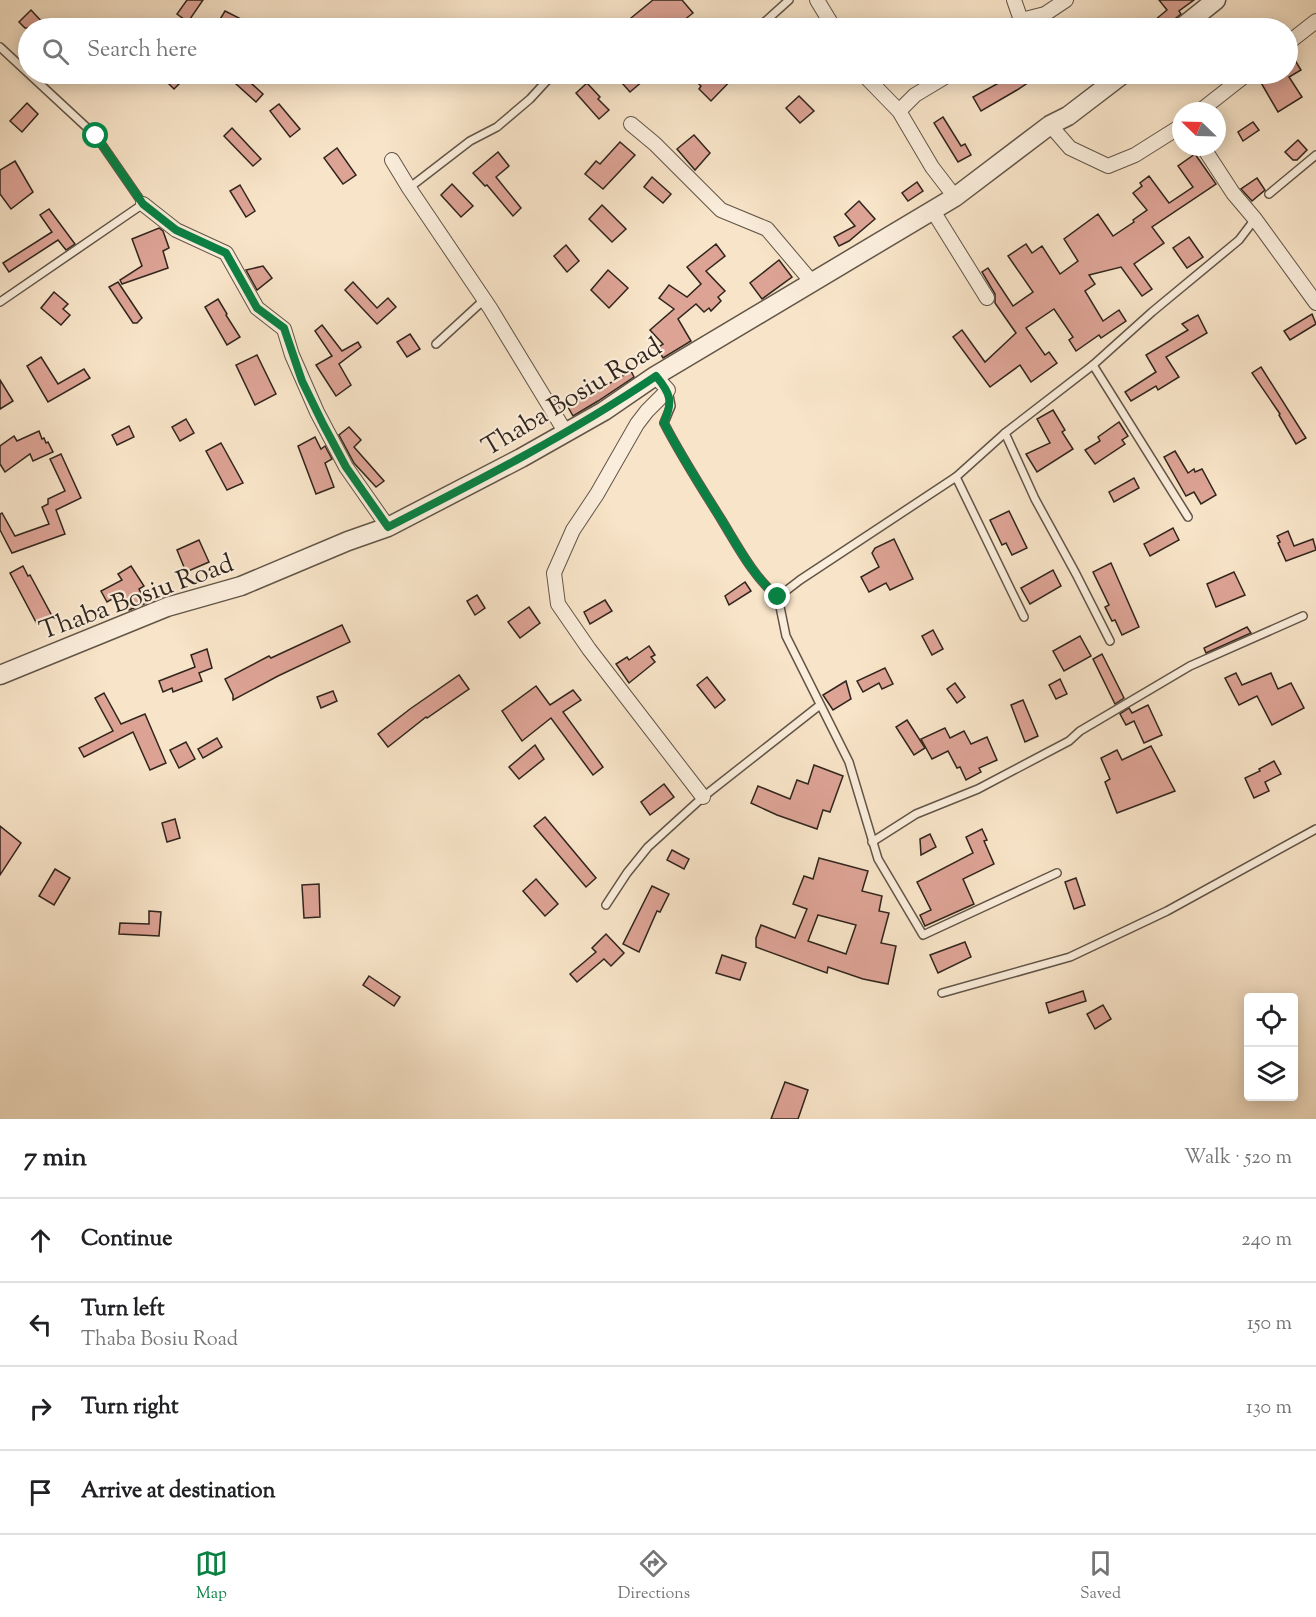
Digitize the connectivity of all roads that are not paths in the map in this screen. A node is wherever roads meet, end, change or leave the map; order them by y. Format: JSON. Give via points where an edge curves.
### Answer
{"nodes":[{"id":1,"x":789,"y":0,"type":"edge"},
{"id":2,"x":817,"y":0,"type":"edge"},
{"id":3,"x":1014,"y":0,"type":"edge"},
{"id":4,"x":1066,"y":0,"type":"edge"},
{"id":5,"x":1216,"y":0,"type":"edge"},
{"id":6,"x":769,"y":18,"type":"edge"},
{"id":7,"x":828,"y":18,"type":"edge"},
{"id":8,"x":1016,"y":18,"type":"edge"},
{"id":9,"x":1033,"y":18,"type":"edge"},
{"id":10,"x":1194,"y":18,"type":"edge"},
{"id":11,"x":1316,"y":21,"type":"edge"},
{"id":12,"x":1298,"y":35,"type":"edge"},
{"id":13,"x":0,"y":48,"type":"edge"},
{"id":14,"x":18,"y":64,"type":"edge"},
{"id":15,"x":39,"y":84,"type":"edge"},
{"id":16,"x":544,"y":84,"type":"edge"},
{"id":17,"x":873,"y":84,"type":"edge"},
{"id":18,"x":933,"y":84,"type":"edge"},
{"id":19,"x":1110,"y":84,"type":"edge"},
{"id":20,"x":1234,"y":84,"type":"edge"},
{"id":21,"x":1211,"y":102,"type":"edge"},
{"id":22,"x":899,"y":111,"type":"junction"},
{"id":23,"x":631,"y":124,"type":"dead end"},
{"id":24,"x":1050,"y":125,"type":"junction"},
{"id":25,"x":1172,"y":132,"type":"edge"},
{"id":26,"x":1316,"y":155,"type":"edge"},
{"id":27,"x":1209,"y":156,"type":"edge"},
{"id":28,"x":392,"y":160,"type":"dead end"},
{"id":29,"x":409,"y":188,"type":"junction"},
{"id":30,"x":1269,"y":194,"type":"dead end"},
{"id":31,"x":955,"y":197,"type":"junction"},
{"id":32,"x":143,"y":204,"type":"junction"},
{"id":33,"x":933,"y":211,"type":"junction"},
{"id":34,"x":1255,"y":219,"type":"junction"},
{"id":35,"x":812,"y":281,"type":"junction"},
{"id":36,"x":987,"y":298,"type":"dead end"},
{"id":37,"x":484,"y":299,"type":"junction"},
{"id":38,"x":0,"y":302,"type":"edge"},
{"id":39,"x":1316,"y":303,"type":"edge"},
{"id":40,"x":435,"y":344,"type":"dead end"},
{"id":41,"x":1094,"y":365,"type":"junction"},
{"id":42,"x":656,"y":376,"type":"junction"},
{"id":43,"x":668,"y":390,"type":"junction"},
{"id":44,"x":566,"y":433,"type":"junction"},
{"id":45,"x":1005,"y":433,"type":"junction"},
{"id":46,"x":956,"y":477,"type":"junction"},
{"id":47,"x":1188,"y":518,"type":"dead end"},
{"id":48,"x":388,"y":527,"type":"junction"},
{"id":49,"x":778,"y":597,"type":"junction"},
{"id":50,"x":1303,"y":616,"type":"dead end"},
{"id":51,"x":1024,"y":617,"type":"dead end"},
{"id":52,"x":1110,"y":641,"type":"dead end"},
{"id":53,"x":0,"y":675,"type":"edge"},
{"id":54,"x":820,"y":705,"type":"junction"},
{"id":55,"x":703,"y":796,"type":"junction"},
{"id":56,"x":1316,"y":829,"type":"edge"},
{"id":57,"x":872,"y":842,"type":"junction"},
{"id":58,"x":1057,"y":873,"type":"dead end"},
{"id":59,"x":606,"y":905,"type":"dead end"},
{"id":60,"x":942,"y":993,"type":"dead end"}],
"edges":[{"from":1,"to":6,"type":"lane"},
{"from":2,"to":7,"type":"street"},
{"from":3,"to":8,"type":"street"},
{"from":4,"to":9,"type":"street"},
{"from":5,"to":10,"type":"street"},
{"from":11,"to":12,"type":"street"},
{"from":13,"to":14,"type":"lane"},
{"from":15,"to":32,"type":"lane","via":[[96,136]]},
{"from":16,"to":29,"type":"lane","via":[[497,127],[470,141]]},
{"from":17,"to":22,"type":"street"},
{"from":18,"to":22,"type":"street"},
{"from":19,"to":24,"type":"street","name":"Thaba Bosiu Road"},
{"from":20,"to":21,"type":"street"},
{"from":22,"to":31,"type":"street"},
{"from":23,"to":35,"type":"street","via":[[721,210],[767,229]]},
{"from":24,"to":25,"type":"street","via":[[1070,148],[1108,166],[1136,155]]},
{"from":24,"to":31,"type":"street","name":"Thaba Bosiu Road"},
{"from":26,"to":30,"type":"lane"},
{"from":27,"to":34,"type":"street"},
{"from":28,"to":29,"type":"street"},
{"from":29,"to":37,"type":"street"},
{"from":31,"to":33,"type":"street","name":"Thaba Bosiu Road"},
{"from":32,"to":38,"type":"lane"},
{"from":32,"to":48,"type":"street","via":[[176,230],[226,253],[257,308],[284,328],[320,418],[346,467]]},
{"from":33,"to":35,"type":"street","name":"Thaba Bosiu Road"},
{"from":33,"to":36,"type":"street"},
{"from":34,"to":39,"type":"street"},
{"from":34,"to":41,"type":"lane","via":[[1239,240]]},
{"from":35,"to":42,"type":"street","name":"Thaba Bosiu Road"},
{"from":37,"to":40,"type":"lane"},
{"from":37,"to":44,"type":"street"},
{"from":41,"to":45,"type":"lane"},
{"from":41,"to":47,"type":"lane"},
{"from":42,"to":43,"type":"street"},
{"from":42,"to":44,"type":"street","name":"Thaba Bosiu Road"},
{"from":43,"to":49,"type":"lane","via":[[671,406],[664,423],[672,439],[742,552]]},
{"from":43,"to":55,"type":"street","via":[[642,417],[573,530],[554,580],[558,604],[589,649]]},
{"from":44,"to":48,"type":"street","name":"Thaba Bosiu Road"},
{"from":45,"to":46,"type":"lane"},
{"from":45,"to":52,"type":"lane"},
{"from":46,"to":49,"type":"lane"},
{"from":46,"to":51,"type":"lane"},
{"from":48,"to":53,"type":"street","name":"Thaba Bosiu Road","via":[[241,586],[167,607]]},
{"from":49,"to":54,"type":"lane","via":[[786,636]]},
{"from":50,"to":57,"type":"lane","via":[[1190,666],[1069,741],[978,789],[916,814]]},
{"from":54,"to":55,"type":"lane"},
{"from":54,"to":57,"type":"lane","via":[[849,762]]},
{"from":55,"to":59,"type":"lane","via":[[648,847]]},
{"from":56,"to":60,"type":"lane","via":[[1167,911],[1070,957]]},
{"from":57,"to":58,"type":"lane","via":[[922,935]]}]}
